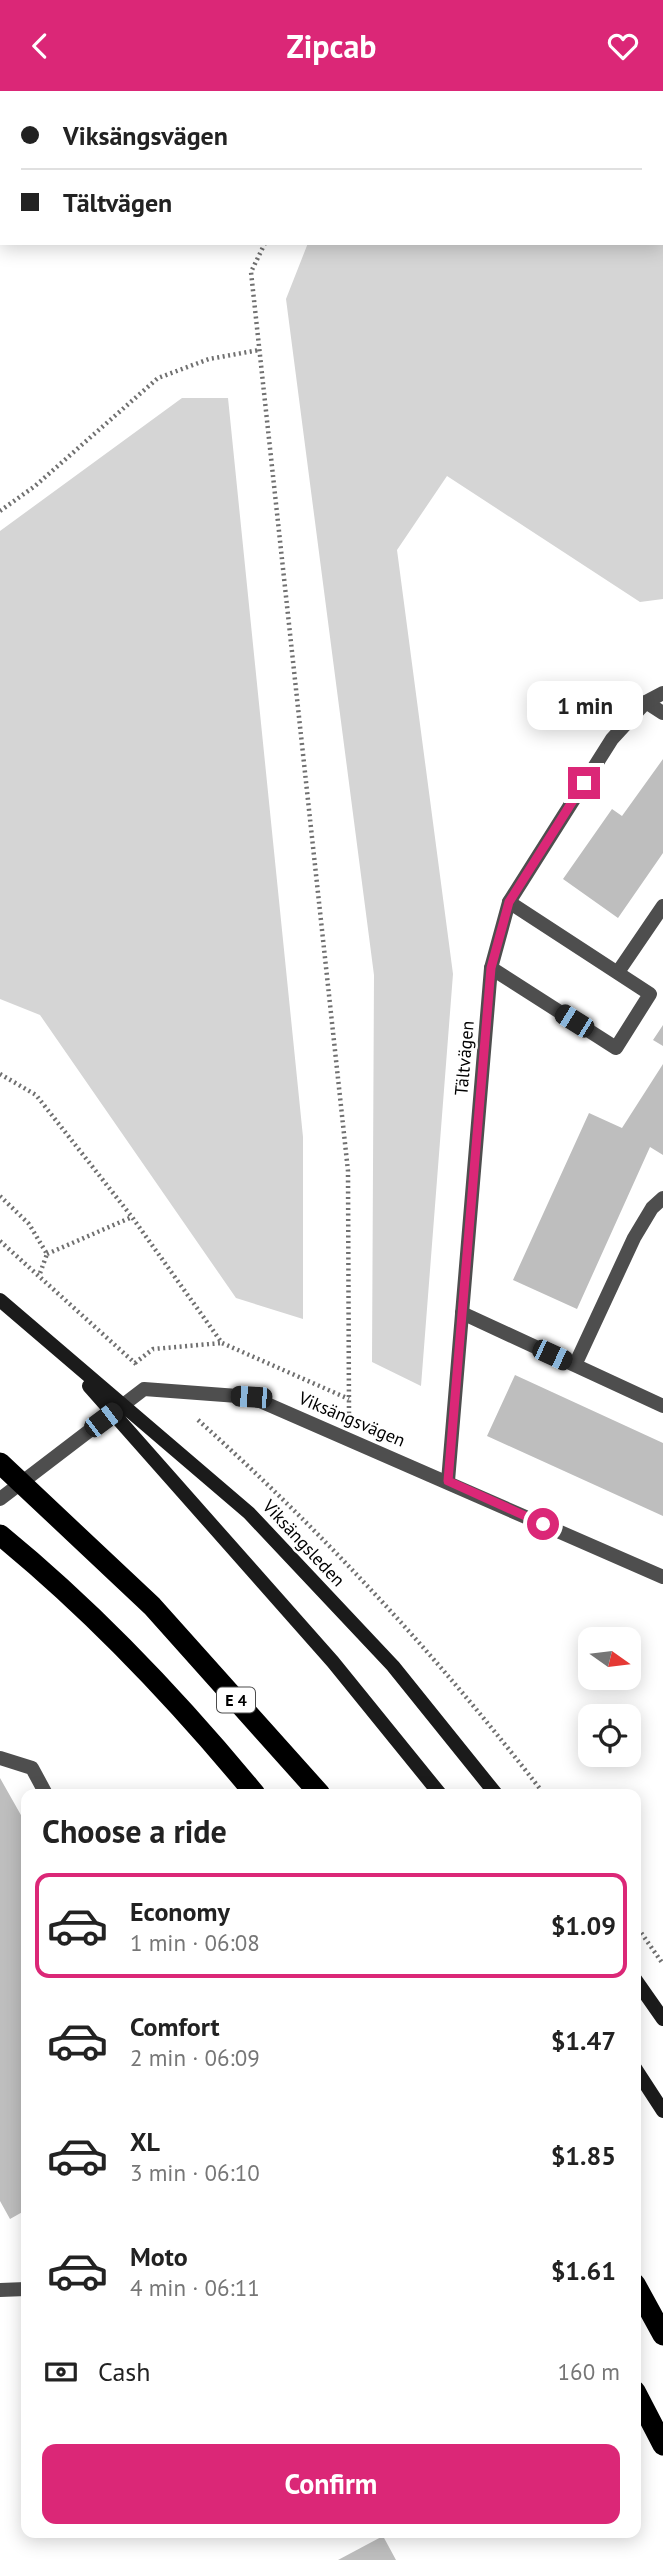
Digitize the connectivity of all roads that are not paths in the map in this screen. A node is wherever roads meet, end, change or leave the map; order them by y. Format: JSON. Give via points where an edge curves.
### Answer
{"nodes":[{"id":1,"x":663,"y":693,"type":"edge"},
{"id":2,"x":646,"y":702,"type":"junction"},
{"id":3,"x":663,"y":713,"type":"edge"},
{"id":4,"x":509,"y":902,"type":"junction"},
{"id":5,"x":663,"y":906,"type":"edge"},
{"id":6,"x":491,"y":968,"type":"junction"},
{"id":7,"x":618,"y":972,"type":"junction"},
{"id":8,"x":663,"y":1198,"type":"edge"},
{"id":9,"x":0,"y":1300,"type":"edge"},
{"id":10,"x":462,"y":1313,"type":"junction"},
{"id":11,"x":56,"y":1348,"type":"junction"},
{"id":12,"x":575,"y":1366,"type":"junction"},
{"id":13,"x":663,"y":1406,"type":"edge"},
{"id":14,"x":0,"y":1463,"type":"edge"},
{"id":15,"x":448,"y":1481,"type":"junction"},
{"id":16,"x":0,"y":1499,"type":"edge"},
{"id":17,"x":0,"y":1535,"type":"edge"},
{"id":18,"x":663,"y":1577,"type":"edge"},
{"id":19,"x":0,"y":1758,"type":"edge"},
{"id":20,"x":43,"y":1789,"type":"edge"},
{"id":21,"x":252,"y":1789,"type":"edge"},
{"id":22,"x":316,"y":1789,"type":"edge"},
{"id":23,"x":436,"y":1789,"type":"edge"},
{"id":24,"x":492,"y":1789,"type":"edge"},
{"id":25,"x":641,"y":1988,"type":"edge"},
{"id":26,"x":663,"y":2019,"type":"edge"},
{"id":27,"x":641,"y":2077,"type":"edge"},
{"id":28,"x":663,"y":2111,"type":"edge"},
{"id":29,"x":21,"y":2289,"type":"edge"},
{"id":30,"x":0,"y":2290,"type":"edge"},
{"id":31,"x":641,"y":2295,"type":"edge"},
{"id":32,"x":663,"y":2335,"type":"edge"},
{"id":33,"x":641,"y":2403,"type":"edge"},
{"id":34,"x":663,"y":2445,"type":"edge"}],
"edges":[{"from":1,"to":2,"type":"street","name":"Tältvägen"},
{"from":2,"to":3,"type":"street"},
{"from":2,"to":4,"type":"street","name":"Tältvägen","via":[[612,739]]},
{"from":4,"to":6,"type":"street","name":"Tältvägen"},
{"from":4,"to":7,"type":"street"},
{"from":5,"to":7,"type":"street"},
{"from":6,"to":7,"type":"street","via":[[616,1048],[650,994]]},
{"from":6,"to":10,"type":"street","name":"Tältvägen"},
{"from":8,"to":12,"type":"street","via":[[634,1238]]},
{"from":9,"to":11,"type":"main road","name":"Viksängsleden"},
{"from":10,"to":12,"type":"street"},
{"from":10,"to":15,"type":"street","name":"Tältvägen"},
{"from":11,"to":23,"type":"main road","name":"Viksängsleden","via":[[333,1662]]},
{"from":11,"to":24,"type":"main road","name":"Viksängsleden","via":[[249,1513],[393,1665]]},
{"from":12,"to":13,"type":"street"},
{"from":14,"to":22,"type":"highway","number":"E 4","via":[[152,1606]]},
{"from":15,"to":16,"type":"street","name":"Viksängsvägen","via":[[251,1397],[144,1389]]},
{"from":15,"to":18,"type":"street","name":"Viksängsvägen"},
{"from":17,"to":21,"type":"highway","number":"E 4","via":[[123,1648]]},
{"from":19,"to":20,"type":"street","via":[[32,1768]]},
{"from":25,"to":26,"type":"main road"},
{"from":27,"to":28,"type":"main road"},
{"from":29,"to":30,"type":"street"},
{"from":31,"to":32,"type":"highway"},
{"from":33,"to":34,"type":"highway"}]}
